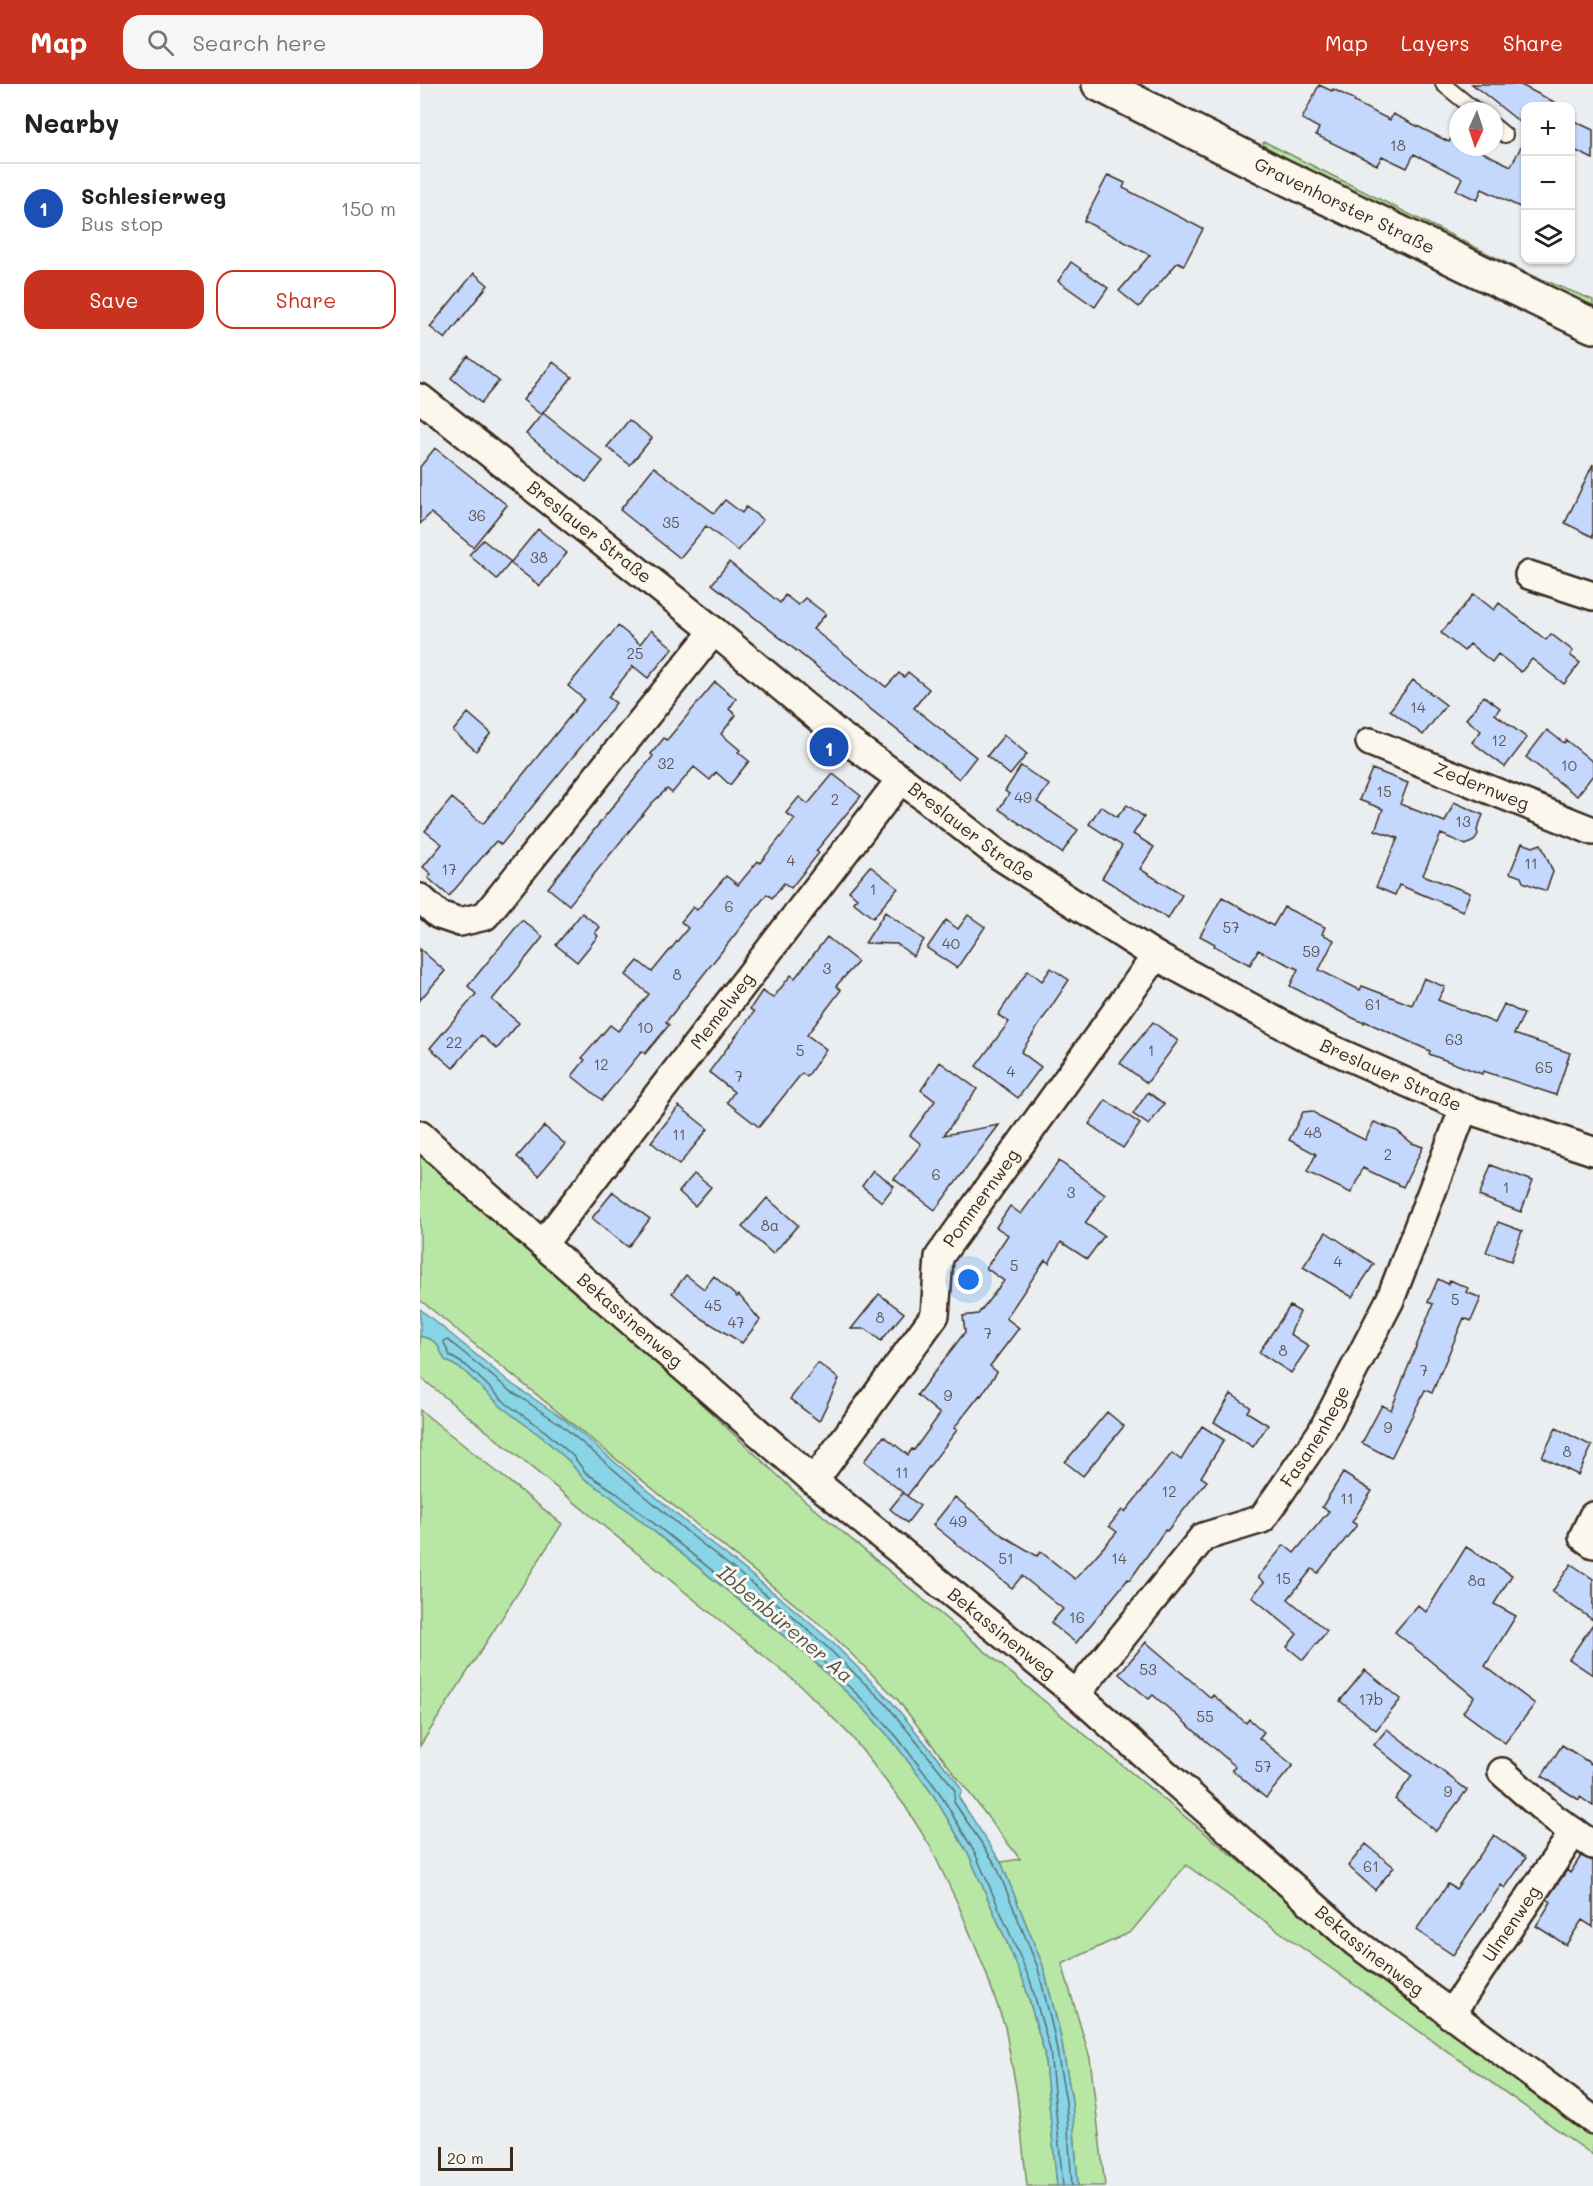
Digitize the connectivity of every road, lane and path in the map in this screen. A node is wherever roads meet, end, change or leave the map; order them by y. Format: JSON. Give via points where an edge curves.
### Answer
{"nodes":[{"id":1,"x":1099,"y":84,"type":"edge"},
{"id":2,"x":1443,"y":84,"type":"edge"},
{"id":3,"x":1141,"y":93,"type":"edge"},
{"id":4,"x":1465,"y":102,"type":"edge"},
{"id":5,"x":1593,"y":326,"type":"edge"},
{"id":6,"x":420,"y":398,"type":"edge"},
{"id":7,"x":1529,"y":575,"type":"dead end"},
{"id":8,"x":1593,"y":596,"type":"edge"},
{"id":9,"x":714,"y":631,"type":"junction"},
{"id":10,"x":1370,"y":742,"type":"dead end"},
{"id":11,"x":901,"y":778,"type":"junction"},
{"id":12,"x":1593,"y":831,"type":"edge"},
{"id":13,"x":420,"y":898,"type":"edge"},
{"id":14,"x":1156,"y":956,"type":"junction"},
{"id":15,"x":1464,"y":1108,"type":"junction"},
{"id":16,"x":420,"y":1135,"type":"edge"},
{"id":17,"x":1593,"y":1151,"type":"edge"},
{"id":18,"x":543,"y":1244,"type":"junction"},
{"id":19,"x":814,"y":1481,"type":"junction"},
{"id":20,"x":1593,"y":1516,"type":"edge"},
{"id":21,"x":1593,"y":1544,"type":"edge"},
{"id":22,"x":1076,"y":1694,"type":"junction"},
{"id":23,"x":1502,"y":1772,"type":"dead end"},
{"id":24,"x":1583,"y":1839,"type":"edge"},
{"id":25,"x":1450,"y":2015,"type":"junction"},
{"id":26,"x":1593,"y":2120,"type":"edge"}],
"edges":[{"from":1,"to":3,"type":"main road","name":"Gravenhorster Straße"},
{"from":2,"to":4,"type":"lane"},
{"from":3,"to":5,"type":"main road","name":"Gravenhorster Straße","via":[[1276,173]]},
{"from":6,"to":9,"type":"street","name":"Breslauer Straße"},
{"from":7,"to":8,"type":"street"},
{"from":9,"to":11,"type":"street","name":"Breslauer Straße","via":[[838,734]]},
{"from":9,"to":13,"type":"street","via":[[485,916],[460,922],[439,915]]},
{"from":10,"to":12,"type":"street","name":"Zedernweg"},
{"from":11,"to":14,"type":"street","name":"Breslauer Straße","via":[[1000,856]]},
{"from":11,"to":18,"type":"street","name":"Memelweg"},
{"from":14,"to":15,"type":"street","name":"Breslauer Straße","via":[[1309,1039]]},
{"from":14,"to":19,"type":"street","name":"Pommernweg","via":[[939,1257],[935,1315]]},
{"from":15,"to":17,"type":"street","name":"Breslauer Straße"},
{"from":15,"to":22,"type":"street","name":"Fasanenhege","via":[[1390,1300],[1321,1433],[1262,1519],[1203,1537]]},
{"from":16,"to":18,"type":"street","name":"Bekassinenweg"},
{"from":18,"to":19,"type":"street","name":"Bekassinenweg"},
{"from":19,"to":22,"type":"street","name":"Bekassinenweg"},
{"from":20,"to":21,"type":"street","via":[[1583,1537]]},
{"from":22,"to":25,"type":"street","name":"Bekassinenweg","via":[[1354,1942]]},
{"from":23,"to":24,"type":"street","name":"Ulmenweg"},
{"from":24,"to":25,"type":"street","name":"Ulmenweg"},
{"from":25,"to":26,"type":"street","name":"Bekassinenweg"}]}
